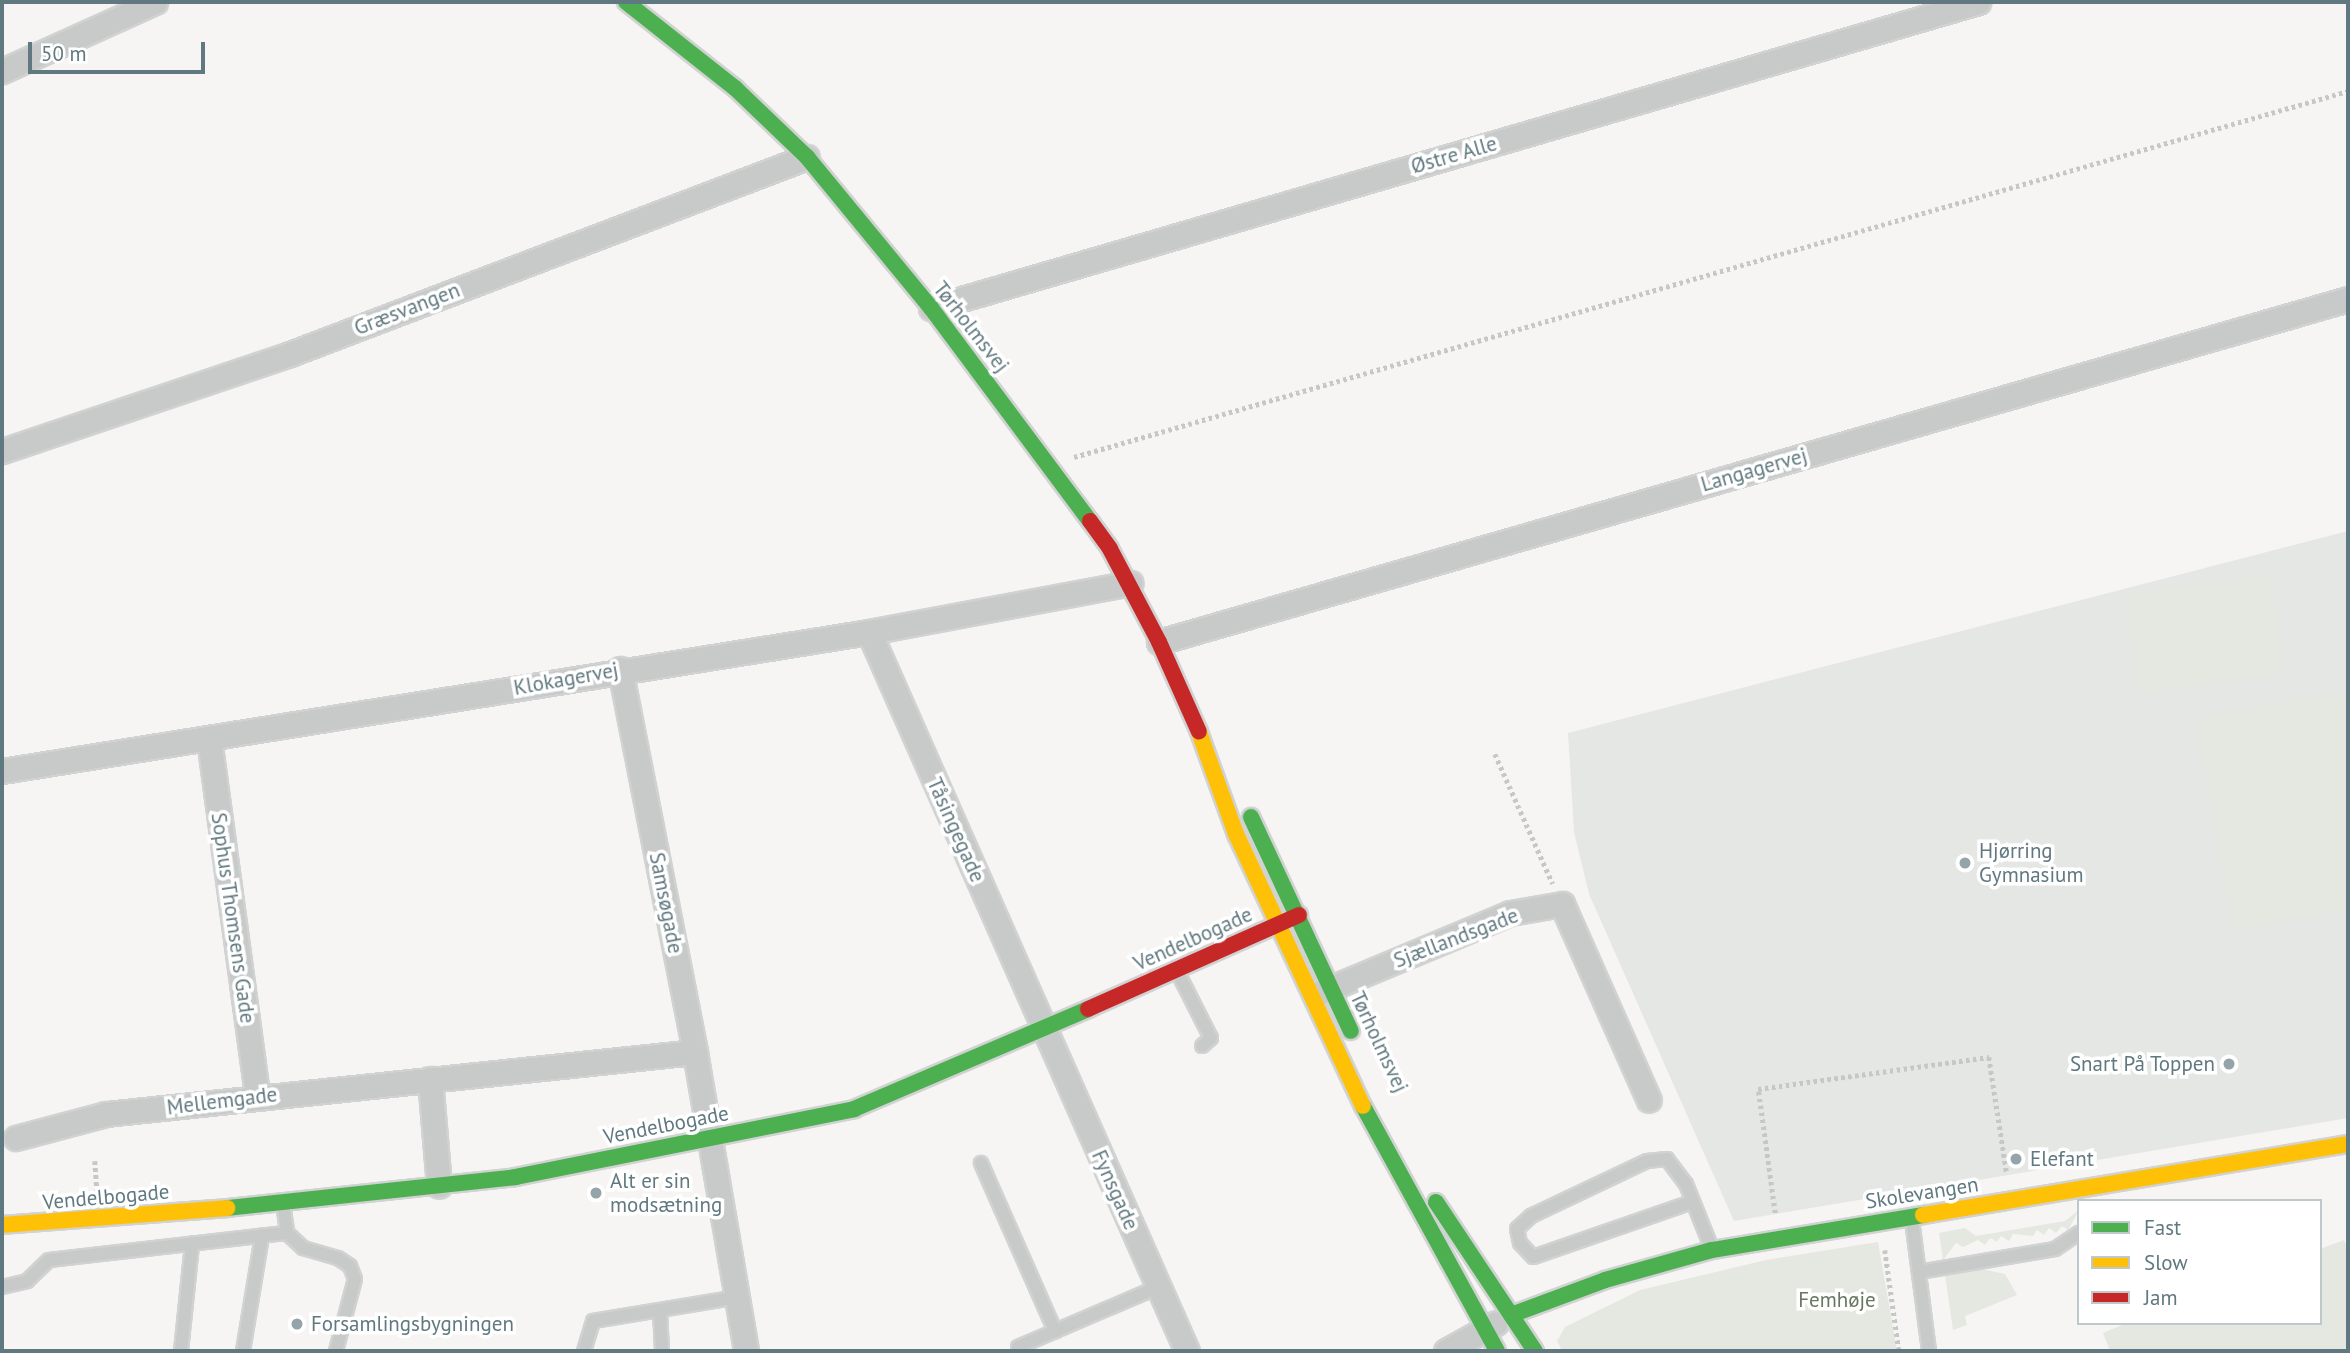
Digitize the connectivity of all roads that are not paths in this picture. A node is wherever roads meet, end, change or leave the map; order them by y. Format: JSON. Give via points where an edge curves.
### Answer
{"nodes":[{"id":1,"x":156,"y":2,"type":"edge"},
{"id":2,"x":626,"y":2,"type":"edge"},
{"id":3,"x":1978,"y":2,"type":"edge"},
{"id":4,"x":2,"y":71,"type":"edge"},
{"id":5,"x":807,"y":157,"type":"junction"},
{"id":6,"x":2348,"y":299,"type":"edge"},
{"id":7,"x":931,"y":308,"type":"junction"},
{"id":8,"x":2,"y":452,"type":"edge"},
{"id":9,"x":1130,"y":583,"type":"junction"},
{"id":10,"x":869,"y":632,"type":"junction"},
{"id":11,"x":1159,"y":642,"type":"junction"},
{"id":12,"x":620,"y":669,"type":"junction"},
{"id":13,"x":209,"y":739,"type":"junction"},
{"id":14,"x":1203,"y":741,"type":"junction"},
{"id":15,"x":2,"y":771,"type":"edge"},
{"id":16,"x":1299,"y":915,"type":"junction"},
{"id":17,"x":1278,"y":924,"type":"junction"},
{"id":18,"x":1176,"y":969,"type":"junction"},
{"id":19,"x":1331,"y":987,"type":"junction"},
{"id":20,"x":1309,"y":997,"type":"junction"},
{"id":21,"x":1043,"y":1029,"type":"junction"},
{"id":22,"x":1202,"y":1046,"type":"dead end"},
{"id":23,"x":1358,"y":1046,"type":"dead end"},
{"id":24,"x":695,"y":1052,"type":"junction"},
{"id":25,"x":430,"y":1079,"type":"junction"},
{"id":26,"x":257,"y":1096,"type":"junction"},
{"id":27,"x":1649,"y":1100,"type":"dead end"},
{"id":28,"x":710,"y":1137,"type":"junction"},
{"id":29,"x":16,"y":1138,"type":"dead end"},
{"id":30,"x":2348,"y":1144,"type":"edge"},
{"id":31,"x":981,"y":1163,"type":"dead end"},
{"id":32,"x":1415,"y":1163,"type":"dead end"},
{"id":33,"x":439,"y":1186,"type":"junction"},
{"id":34,"x":2087,"y":1194,"type":"edge"},
{"id":35,"x":283,"y":1202,"type":"junction"},
{"id":36,"x":1692,"y":1202,"type":"junction"},
{"id":37,"x":1911,"y":1216,"type":"junction"},
{"id":38,"x":2,"y":1225,"type":"edge"},
{"id":39,"x":286,"y":1233,"type":"junction"},
{"id":40,"x":2077,"y":1234,"type":"edge"},
{"id":41,"x":262,"y":1236,"type":"junction"},
{"id":42,"x":192,"y":1244,"type":"junction"},
{"id":43,"x":1712,"y":1250,"type":"junction"},
{"id":44,"x":1919,"y":1272,"type":"junction"},
{"id":45,"x":2,"y":1287,"type":"edge"},
{"id":46,"x":1158,"y":1287,"type":"junction"},
{"id":47,"x":738,"y":1297,"type":"junction"},
{"id":48,"x":660,"y":1311,"type":"junction"},
{"id":49,"x":1511,"y":1315,"type":"junction"},
{"id":50,"x":1055,"y":1331,"type":"junction"},
{"id":51,"x":1483,"y":1331,"type":"junction"},
{"id":52,"x":1018,"y":1347,"type":"dead end"},
{"id":53,"x":181,"y":1351,"type":"edge"},
{"id":54,"x":243,"y":1351,"type":"edge"},
{"id":55,"x":336,"y":1351,"type":"edge"},
{"id":56,"x":584,"y":1351,"type":"edge"},
{"id":57,"x":662,"y":1351,"type":"edge"},
{"id":58,"x":746,"y":1351,"type":"edge"},
{"id":59,"x":1187,"y":1351,"type":"edge"},
{"id":60,"x":1446,"y":1351,"type":"edge"},
{"id":61,"x":1497,"y":1351,"type":"edge"},
{"id":62,"x":1535,"y":1351,"type":"edge"},
{"id":63,"x":1929,"y":1351,"type":"edge"}],
"edges":[{"from":1,"to":4,"type":"street"},
{"from":2,"to":5,"type":"street","name":"Tørholmsvej","via":[[735,88]]},
{"from":3,"to":7,"type":"street","name":"Østre Alle"},
{"from":5,"to":7,"type":"street","name":"Tørholmsvej"},
{"from":5,"to":8,"type":"street","name":"Græsvangen","via":[[290,354]]},
{"from":6,"to":11,"type":"street","name":"Langagervej"},
{"from":7,"to":9,"type":"street","name":"Tørholmsvej","via":[[1049,464]]},
{"from":9,"to":10,"type":"street","name":"Klokagervej"},
{"from":9,"to":11,"type":"street","name":"Tørholmsvej"},
{"from":10,"to":12,"type":"street","name":"Klokagervej"},
{"from":10,"to":21,"type":"street","name":"Tåsingegade"},
{"from":11,"to":14,"type":"street","name":"Tørholmsvej"},
{"from":12,"to":13,"type":"street","name":"Klokagervej"},
{"from":12,"to":24,"type":"street","name":"Samsøgade"},
{"from":13,"to":15,"type":"street","name":"Klokagervej"},
{"from":13,"to":26,"type":"street","name":"Sophus Thomsens Gade"},
{"from":14,"to":16,"type":"street","name":"Tørholmsvej","via":[[1256,825]]},
{"from":14,"to":17,"type":"street","name":"Tørholmsvej","via":[[1219,791]]},
{"from":16,"to":17,"type":"street","name":"Vendelbogade"},
{"from":16,"to":19,"type":"street","name":"Tørholmsvej"},
{"from":17,"to":18,"type":"street","name":"Vendelbogade"},
{"from":17,"to":20,"type":"street","name":"Tørholmsvej"},
{"from":18,"to":21,"type":"street","name":"Vendelbogade"},
{"from":18,"to":22,"type":"lane","via":[[1211,1038]]},
{"from":19,"to":20,"type":"street","name":"Sjællandsgade"},
{"from":19,"to":23,"type":"street","name":"Tørholmsvej"},
{"from":19,"to":27,"type":"street","name":"Sjællandsgade","via":[[1510,913],[1562,904]]},
{"from":20,"to":51,"type":"street","name":"Tørholmsvej","via":[[1390,1161]]},
{"from":21,"to":28,"type":"street","name":"Vendelbogade","via":[[854,1109]]},
{"from":21,"to":46,"type":"street","name":"Fynsgade"},
{"from":24,"to":25,"type":"street","name":"Mellemgade"},
{"from":24,"to":28,"type":"street","name":"Samsøgade"},
{"from":25,"to":26,"type":"street","name":"Mellemgade"},
{"from":25,"to":33,"type":"street"},
{"from":26,"to":29,"type":"street","name":"Mellemgade","via":[[106,1114]]},
{"from":28,"to":33,"type":"street","name":"Vendelbogade","via":[[515,1177]]},
{"from":28,"to":47,"type":"street","name":"Samsøgade"},
{"from":30,"to":34,"type":"street","name":"Skolevangen"},
{"from":31,"to":50,"type":"lane"},
{"from":32,"to":49,"type":"street","via":[[1458,1239]]},
{"from":33,"to":35,"type":"street","name":"Vendelbogade"},
{"from":34,"to":37,"type":"street","name":"Skolevangen","via":[[2010,1200]]},
{"from":35,"to":38,"type":"street","name":"Vendelbogade"},
{"from":35,"to":39,"type":"lane"},
{"from":36,"to":36,"type":"lane","via":[[1686,1184],[1667,1159],[1647,1161],[1531,1216],[1517,1229],[1520,1243],[1533,1257]]},
{"from":36,"to":43,"type":"lane"},
{"from":37,"to":43,"type":"street","name":"Skolevangen"},
{"from":37,"to":44,"type":"lane"},
{"from":39,"to":41,"type":"lane"},
{"from":39,"to":55,"type":"lane","via":[[303,1248],[350,1266],[355,1279]]},
{"from":40,"to":44,"type":"lane","via":[[2055,1249]]},
{"from":41,"to":42,"type":"lane"},
{"from":41,"to":54,"type":"lane"},
{"from":42,"to":45,"type":"lane","via":[[49,1260],[27,1281]]},
{"from":42,"to":53,"type":"lane"},
{"from":43,"to":49,"type":"street","name":"Skolevangen","via":[[1605,1280]]},
{"from":44,"to":63,"type":"lane"},
{"from":46,"to":50,"type":"lane"},
{"from":46,"to":59,"type":"street","name":"Fynsgade"},
{"from":47,"to":48,"type":"lane"},
{"from":47,"to":58,"type":"street","name":"Samsøgade"},
{"from":48,"to":56,"type":"lane","via":[[593,1321]]},
{"from":48,"to":57,"type":"lane"},
{"from":49,"to":51,"type":"street"},
{"from":49,"to":62,"type":"street"},
{"from":50,"to":52,"type":"lane"},
{"from":51,"to":60,"type":"street"},
{"from":51,"to":61,"type":"street","name":"Tørholmsvej"}]}
